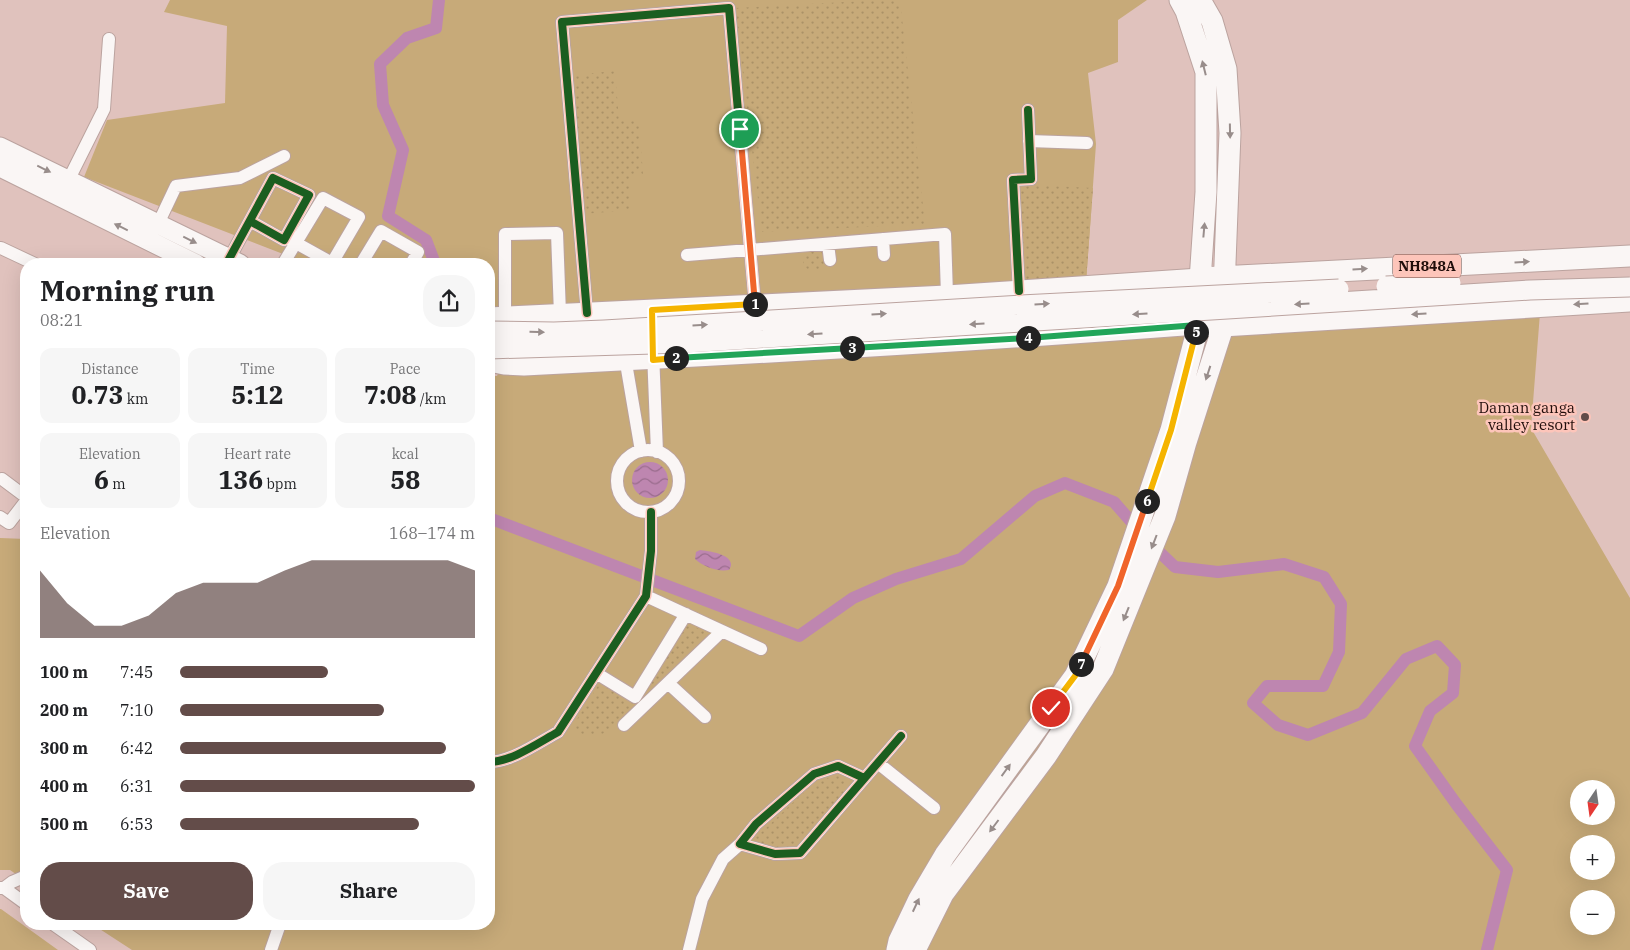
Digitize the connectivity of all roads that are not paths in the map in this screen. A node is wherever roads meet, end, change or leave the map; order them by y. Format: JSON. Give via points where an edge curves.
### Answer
{"nodes":[{"id":1,"x":1180,"y":0,"type":"edge"},
{"id":2,"x":1200,"y":0,"type":"edge"},
{"id":3,"x":109,"y":39,"type":"dead end"},
{"id":4,"x":1028,"y":110,"type":"dead end"},
{"id":5,"x":1029,"y":141,"type":"junction"},
{"id":6,"x":1087,"y":143,"type":"dead end"},
{"id":7,"x":0,"y":147,"type":"edge"},
{"id":8,"x":284,"y":156,"type":"dead end"},
{"id":9,"x":0,"y":167,"type":"edge"},
{"id":10,"x":68,"y":181,"type":"junction"},
{"id":11,"x":250,"y":221,"type":"junction"},
{"id":12,"x":158,"y":224,"type":"junction"},
{"id":13,"x":883,"y":239,"type":"junction"},
{"id":14,"x":296,"y":243,"type":"junction"},
{"id":15,"x":828,"y":244,"type":"junction"},
{"id":16,"x":1,"y":248,"type":"edge"},
{"id":17,"x":751,"y":250,"type":"junction"},
{"id":18,"x":687,"y":255,"type":"dead end"},
{"id":19,"x":884,"y":255,"type":"dead end"},
{"id":20,"x":1630,"y":256,"type":"edge"},
{"id":21,"x":209,"y":257,"type":"edge"},
{"id":22,"x":22,"y":258,"type":"edge"},
{"id":23,"x":184,"y":258,"type":"edge"},
{"id":24,"x":235,"y":258,"type":"edge"},
{"id":25,"x":287,"y":258,"type":"edge"},
{"id":26,"x":323,"y":258,"type":"edge"},
{"id":27,"x":335,"y":258,"type":"edge"},
{"id":28,"x":365,"y":258,"type":"edge"},
{"id":29,"x":414,"y":258,"type":"edge"},
{"id":30,"x":830,"y":260,"type":"dead end"},
{"id":31,"x":1630,"y":275,"type":"edge"},
{"id":32,"x":1224,"y":277,"type":"junction"},
{"id":33,"x":1200,"y":278,"type":"junction"},
{"id":34,"x":1630,"y":286,"type":"edge"},
{"id":35,"x":1018,"y":291,"type":"junction"},
{"id":36,"x":947,"y":295,"type":"junction"},
{"id":37,"x":1630,"y":301,"type":"edge"},
{"id":38,"x":755,"y":305,"type":"junction"},
{"id":39,"x":652,"y":310,"type":"junction"},
{"id":40,"x":628,"y":311,"type":"junction"},
{"id":41,"x":587,"y":313,"type":"junction"},
{"id":42,"x":560,"y":314,"type":"junction"},
{"id":43,"x":497,"y":317,"type":"edge"},
{"id":44,"x":1197,"y":325,"type":"junction"},
{"id":45,"x":1222,"y":326,"type":"junction"},
{"id":46,"x":495,"y":331,"type":"edge"},
{"id":47,"x":495,"y":349,"type":"edge"},
{"id":48,"x":653,"y":360,"type":"junction"},
{"id":49,"x":627,"y":361,"type":"junction"},
{"id":50,"x":495,"y":363,"type":"edge"},
{"id":51,"x":641,"y":451,"type":"junction"},
{"id":52,"x":657,"y":452,"type":"junction"},
{"id":53,"x":2,"y":479,"type":"dead end"},
{"id":54,"x":20,"y":494,"type":"edge"},
{"id":55,"x":20,"y":507,"type":"edge"},
{"id":56,"x":651,"y":512,"type":"junction"},
{"id":57,"x":0,"y":518,"type":"edge"},
{"id":58,"x":1136,"y":563,"type":"junction"},
{"id":59,"x":646,"y":596,"type":"junction"},
{"id":60,"x":686,"y":614,"type":"junction"},
{"id":61,"x":722,"y":631,"type":"junction"},
{"id":62,"x":761,"y":649,"type":"dead end"},
{"id":63,"x":596,"y":673,"type":"junction"},
{"id":64,"x":668,"y":683,"type":"junction"},
{"id":65,"x":640,"y":701,"type":"junction"},
{"id":66,"x":706,"y":717,"type":"dead end"},
{"id":67,"x":624,"y":725,"type":"dead end"},
{"id":68,"x":901,"y":736,"type":"dead end"},
{"id":69,"x":495,"y":762,"type":"edge"},
{"id":70,"x":878,"y":763,"type":"junction"},
{"id":71,"x":864,"y":778,"type":"junction"},
{"id":72,"x":934,"y":808,"type":"dead end"},
{"id":73,"x":740,"y":844,"type":"junction"},
{"id":74,"x":20,"y":879,"type":"edge"},
{"id":75,"x":2,"y":888,"type":"edge"},
{"id":76,"x":20,"y":898,"type":"edge"},
{"id":77,"x":62,"y":930,"type":"edge"},
{"id":78,"x":278,"y":930,"type":"edge"},
{"id":79,"x":90,"y":950,"type":"edge"},
{"id":80,"x":271,"y":950,"type":"edge"},
{"id":81,"x":689,"y":950,"type":"edge"},
{"id":82,"x":897,"y":950,"type":"edge"},
{"id":83,"x":915,"y":950,"type":"edge"}],
"edges":[{"from":33,"to":1,"type":"main road","one_way":true,"via":[[1206,192],[1206,72]]},
{"from":2,"to":32,"type":"main road","one_way":true,"via":[[1212,21],[1226,69],[1230,133]]},
{"from":3,"to":10,"type":"street","via":[[104,109]]},
{"from":4,"to":5,"type":"street"},
{"from":5,"to":6,"type":"street"},
{"from":5,"to":35,"type":"street","via":[[1031,179],[1013,180]]},
{"from":7,"to":10,"type":"main road","one_way":true},
{"from":8,"to":12,"type":"street","via":[[240,178],[176,186]]},
{"from":23,"to":9,"type":"main road","one_way":true},
{"from":10,"to":12,"type":"main road"},
{"from":11,"to":11,"type":"street","via":[[274,178],[309,195],[284,240]]},
{"from":11,"to":24,"type":"street"},
{"from":12,"to":21,"type":"main road","one_way":true},
{"from":13,"to":15,"type":"street"},
{"from":13,"to":19,"type":"street"},
{"from":13,"to":36,"type":"street","via":[[945,234]]},
{"from":14,"to":25,"type":"street"},
{"from":14,"to":26,"type":"street"},
{"from":14,"to":27,"type":"street","via":[[323,198],[359,217]]},
{"from":15,"to":17,"type":"street"},
{"from":15,"to":30,"type":"street"},
{"from":16,"to":22,"type":"street"},
{"from":17,"to":18,"type":"street"},
{"from":17,"to":38,"type":"street"},
{"from":17,"to":41,"type":"street","via":[[729,8],[562,22]]},
{"from":32,"to":20,"type":"main road","number":"NH848A","one_way":true},
{"from":28,"to":29,"type":"street","via":[[381,231],[418,252]]},
{"from":46,"to":31,"type":"main road","one_way":true,"bridge":true,"via":[[604,330],[1021,305]]},
{"from":32,"to":33,"type":"main road","number":"NH848A"},
{"from":32,"to":45,"type":"main road"},
{"from":33,"to":35,"type":"main road"},
{"from":33,"to":44,"type":"main road"},
{"from":34,"to":47,"type":"main road","one_way":true,"bridge":true,"via":[[686,343]]},
{"from":35,"to":36,"type":"main road"},
{"from":36,"to":38,"type":"main road"},
{"from":37,"to":45,"type":"main road","one_way":true},
{"from":38,"to":39,"type":"main road"},
{"from":39,"to":40,"type":"main road"},
{"from":39,"to":48,"type":"street"},
{"from":40,"to":41,"type":"main road"},
{"from":40,"to":49,"type":"street"},
{"from":41,"to":42,"type":"main road"},
{"from":42,"to":43,"type":"main road"},
{"from":42,"to":43,"type":"street","via":[[557,233],[505,234]]},
{"from":44,"to":45,"type":"main road"},
{"from":44,"to":48,"type":"main road"},
{"from":44,"to":58,"type":"main road","via":[[1171,430],[1147,502]]},
{"from":45,"to":58,"type":"main road","one_way":true,"via":[[1164,516]]},
{"from":48,"to":49,"type":"main road"},
{"from":48,"to":52,"type":"street"},
{"from":49,"to":50,"type":"main road","via":[[524,366]]},
{"from":49,"to":51,"type":"street"},
{"from":51,"to":52,"type":"street"},
{"from":51,"to":56,"type":"street","via":[[624,462],[617,481],[624,500],[641,511]]},
{"from":52,"to":56,"type":"street","via":[[670,459],[679,477],[675,496],[669,504]]},
{"from":53,"to":54,"type":"street"},
{"from":55,"to":57,"type":"street","via":[[9,523]]},
{"from":56,"to":59,"type":"street"},
{"from":82,"to":58,"type":"main road","one_way":true,"via":[[919,898],[945,855],[1075,676],[1118,586]]},
{"from":58,"to":83,"type":"main road","one_way":true,"via":[[1103,669],[1046,756],[943,894]]},
{"from":59,"to":60,"type":"street"},
{"from":59,"to":63,"type":"street"},
{"from":60,"to":61,"type":"street"},
{"from":60,"to":65,"type":"street"},
{"from":61,"to":62,"type":"street"},
{"from":61,"to":64,"type":"street"},
{"from":63,"to":65,"type":"street"},
{"from":63,"to":69,"type":"street","via":[[558,732]]},
{"from":64,"to":65,"type":"street"},
{"from":64,"to":66,"type":"street"},
{"from":65,"to":67,"type":"street"},
{"from":68,"to":70,"type":"street"},
{"from":70,"to":71,"type":"street"},
{"from":70,"to":72,"type":"street"},
{"from":71,"to":73,"type":"street","via":[[838,766],[814,774],[756,824]]},
{"from":71,"to":73,"type":"street","via":[[800,853],[775,854]]},
{"from":73,"to":81,"type":"street","via":[[723,859],[702,899]]},
{"from":74,"to":75,"type":"street"},
{"from":75,"to":76,"type":"street"},
{"from":77,"to":79,"type":"street"},
{"from":78,"to":80,"type":"street"}]}
